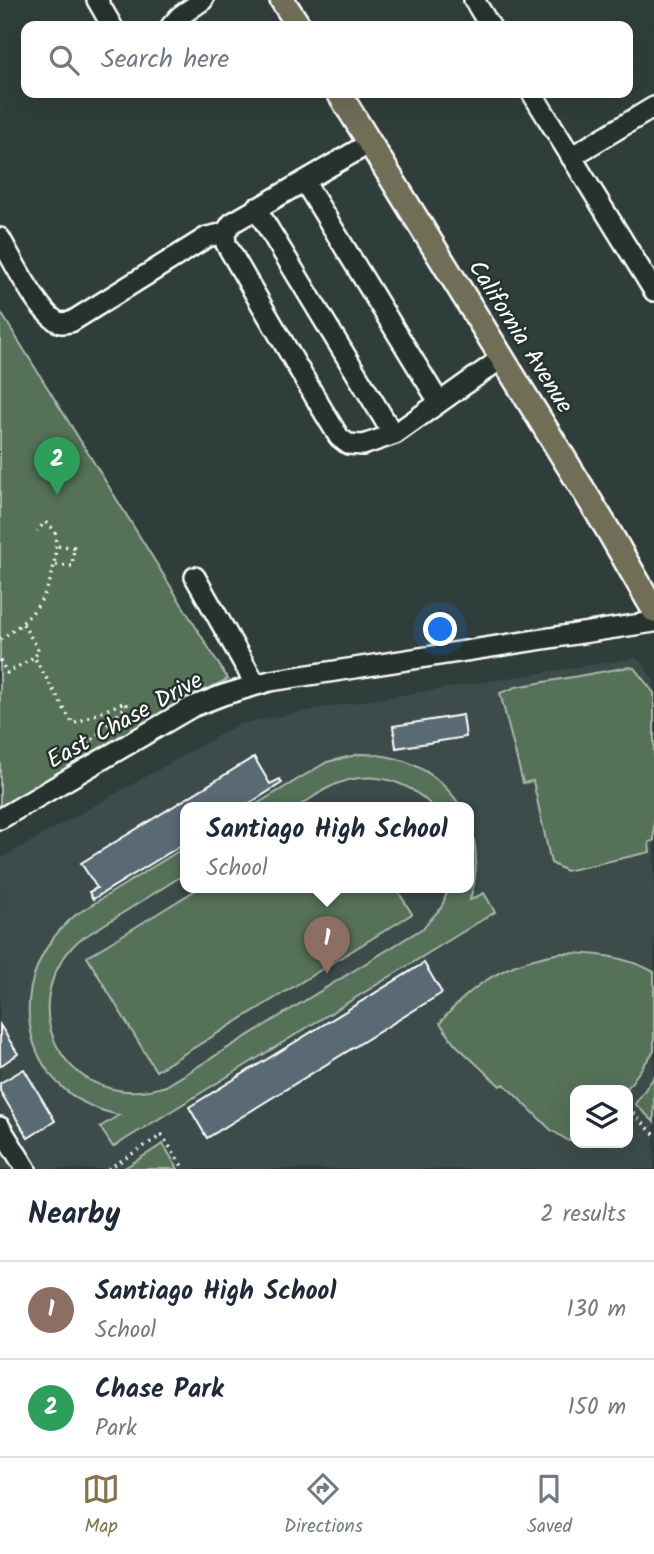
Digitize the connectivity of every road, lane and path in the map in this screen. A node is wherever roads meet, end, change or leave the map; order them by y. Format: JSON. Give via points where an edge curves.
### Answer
{"nodes":[{"id":1,"x":97,"y":0,"type":"edge"},
{"id":2,"x":203,"y":0,"type":"edge"},
{"id":3,"x":282,"y":0,"type":"edge"},
{"id":4,"x":474,"y":0,"type":"edge"},
{"id":5,"x":110,"y":21,"type":"edge"},
{"id":6,"x":176,"y":21,"type":"edge"},
{"id":7,"x":296,"y":21,"type":"edge"},
{"id":8,"x":487,"y":21,"type":"edge"},
{"id":9,"x":342,"y":98,"type":"edge"},
{"id":10,"x":535,"y":98,"type":"edge"},
{"id":11,"x":654,"y":107,"type":"edge"},
{"id":12,"x":370,"y":143,"type":"junction"},
{"id":13,"x":572,"y":157,"type":"junction"},
{"id":14,"x":304,"y":181,"type":"junction"},
{"id":15,"x":257,"y":208,"type":"junction"},
{"id":16,"x":225,"y":233,"type":"junction"},
{"id":17,"x":0,"y":238,"type":"edge"},
{"id":18,"x":654,"y":291,"type":"edge"},
{"id":19,"x":502,"y":358,"type":"junction"},
{"id":20,"x":439,"y":402,"type":"junction"},
{"id":21,"x":393,"y":434,"type":"junction"},
{"id":22,"x":37,"y":531,"type":"dead end"},
{"id":23,"x":56,"y":546,"type":"junction"},
{"id":24,"x":55,"y":565,"type":"junction"},
{"id":25,"x":195,"y":577,"type":"dead end"},
{"id":26,"x":654,"y":610,"type":"edge"},
{"id":27,"x":654,"y":622,"type":"edge"},
{"id":28,"x":23,"y":624,"type":"junction"},
{"id":29,"x":0,"y":639,"type":"edge"},
{"id":30,"x":34,"y":657,"type":"junction"},
{"id":31,"x":0,"y":660,"type":"edge"},
{"id":32,"x":256,"y":685,"type":"junction"},
{"id":33,"x":92,"y":748,"type":"dead end"},
{"id":34,"x":0,"y":819,"type":"edge"},
{"id":35,"x":633,"y":1113,"type":"edge"},
{"id":36,"x":0,"y":1128,"type":"edge"},
{"id":37,"x":654,"y":1134,"type":"edge"},
{"id":38,"x":26,"y":1169,"type":"edge"},
{"id":39,"x":108,"y":1169,"type":"edge"},
{"id":40,"x":184,"y":1169,"type":"edge"}],
"edges":[{"from":1,"to":5,"type":"street"},
{"from":2,"to":6,"type":"street"},
{"from":3,"to":7,"type":"main road"},
{"from":4,"to":8,"type":"street"},
{"from":9,"to":12,"type":"main road","name":"California Avenue"},
{"from":10,"to":13,"type":"street"},
{"from":11,"to":13,"type":"street"},
{"from":12,"to":14,"type":"street"},
{"from":12,"to":19,"type":"main road","name":"California Avenue"},
{"from":13,"to":18,"type":"street"},
{"from":14,"to":15,"type":"street"},
{"from":14,"to":20,"type":"street"},
{"from":15,"to":16,"type":"street","via":[[232,223]]},
{"from":15,"to":21,"type":"street"},
{"from":16,"to":17,"type":"street","via":[[207,237],[62,323],[45,311]]},
{"from":16,"to":21,"type":"street","via":[[226,244],[339,437],[348,444],[363,445]]},
{"from":19,"to":20,"type":"street"},
{"from":19,"to":26,"type":"main road","name":"California Avenue"},
{"from":20,"to":21,"type":"street"},
{"from":22,"to":23,"type":"path","via":[[45,522],[53,527]]},
{"from":23,"to":24,"type":"path"},
{"from":23,"to":24,"type":"path","via":[[74,547],[72,566]]},
{"from":24,"to":28,"type":"path","via":[[38,606]]},
{"from":25,"to":32,"type":"street"},
{"from":27,"to":32,"type":"street","name":"East Chase Drive"},
{"from":28,"to":29,"type":"path"},
{"from":28,"to":30,"type":"path","via":[[39,651]]},
{"from":30,"to":31,"type":"path","via":[[8,673]]},
{"from":30,"to":33,"type":"path","via":[[73,724],[124,702],[127,705],[89,743]]},
{"from":32,"to":34,"type":"street","name":"East Chase Drive","via":[[192,707]]},
{"from":35,"to":37,"type":"path"},
{"from":36,"to":38,"type":"street"},
{"from":39,"to":40,"type":"path","via":[[162,1135]]}]}
